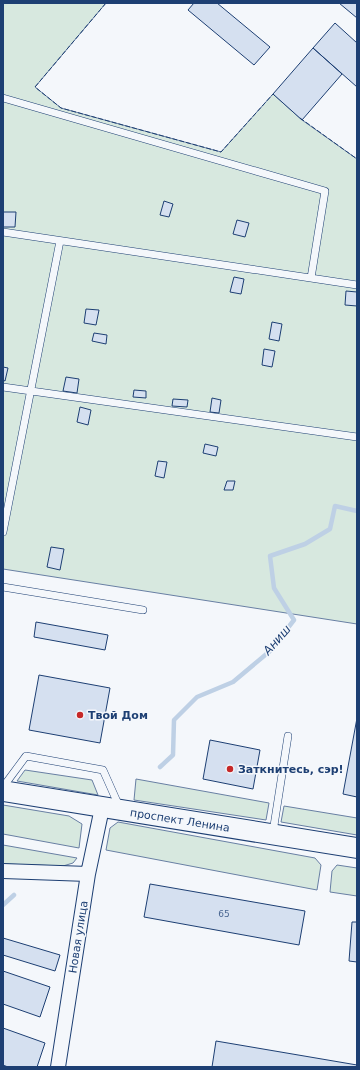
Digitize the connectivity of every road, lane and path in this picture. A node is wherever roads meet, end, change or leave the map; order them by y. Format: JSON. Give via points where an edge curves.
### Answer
{"nodes":[{"id":1,"x":3,"y":98,"type":"edge"},
{"id":2,"x":3,"y":232,"type":"edge"},
{"id":3,"x":60,"y":241,"type":"junction"},
{"id":4,"x":311,"y":278,"type":"junction"},
{"id":5,"x":357,"y":285,"type":"edge"},
{"id":6,"x":3,"y":387,"type":"edge"},
{"id":7,"x":31,"y":391,"type":"junction"},
{"id":8,"x":357,"y":437,"type":"edge"},
{"id":9,"x":3,"y":532,"type":"edge"},
{"id":10,"x":3,"y":587,"type":"edge"},
{"id":11,"x":143,"y":610,"type":"dead end"},
{"id":12,"x":288,"y":736,"type":"dead end"},
{"id":13,"x":3,"y":787,"type":"edge"},
{"id":14,"x":3,"y":791,"type":"edge"},
{"id":15,"x":111,"y":809,"type":"junction"},
{"id":16,"x":272,"y":834,"type":"junction"},
{"id":17,"x":357,"y":848,"type":"edge"},
{"id":18,"x":3,"y":871,"type":"edge"},
{"id":19,"x":88,"y":874,"type":"junction"},
{"id":20,"x":58,"y":1067,"type":"edge"}],
"edges":[{"from":1,"to":4,"type":"lane","via":[[325,191]]},
{"from":2,"to":3,"type":"lane"},
{"from":3,"to":4,"type":"lane"},
{"from":3,"to":7,"type":"lane"},
{"from":4,"to":5,"type":"lane"},
{"from":6,"to":7,"type":"lane"},
{"from":7,"to":8,"type":"lane"},
{"from":7,"to":9,"type":"lane"},
{"from":10,"to":11,"type":"lane"},
{"from":12,"to":16,"type":"lane"},
{"from":13,"to":15,"type":"lane","via":[[26,756],[103,770]]},
{"from":14,"to":15,"type":"street","name":"проспект Ленина"},
{"from":15,"to":16,"type":"street","name":"проспект Ленина"},
{"from":15,"to":19,"type":"street","name":"Новая улица"},
{"from":16,"to":17,"type":"street","name":"проспект Ленина"},
{"from":18,"to":19,"type":"street"},
{"from":19,"to":20,"type":"street","name":"Новая улица"}]}
